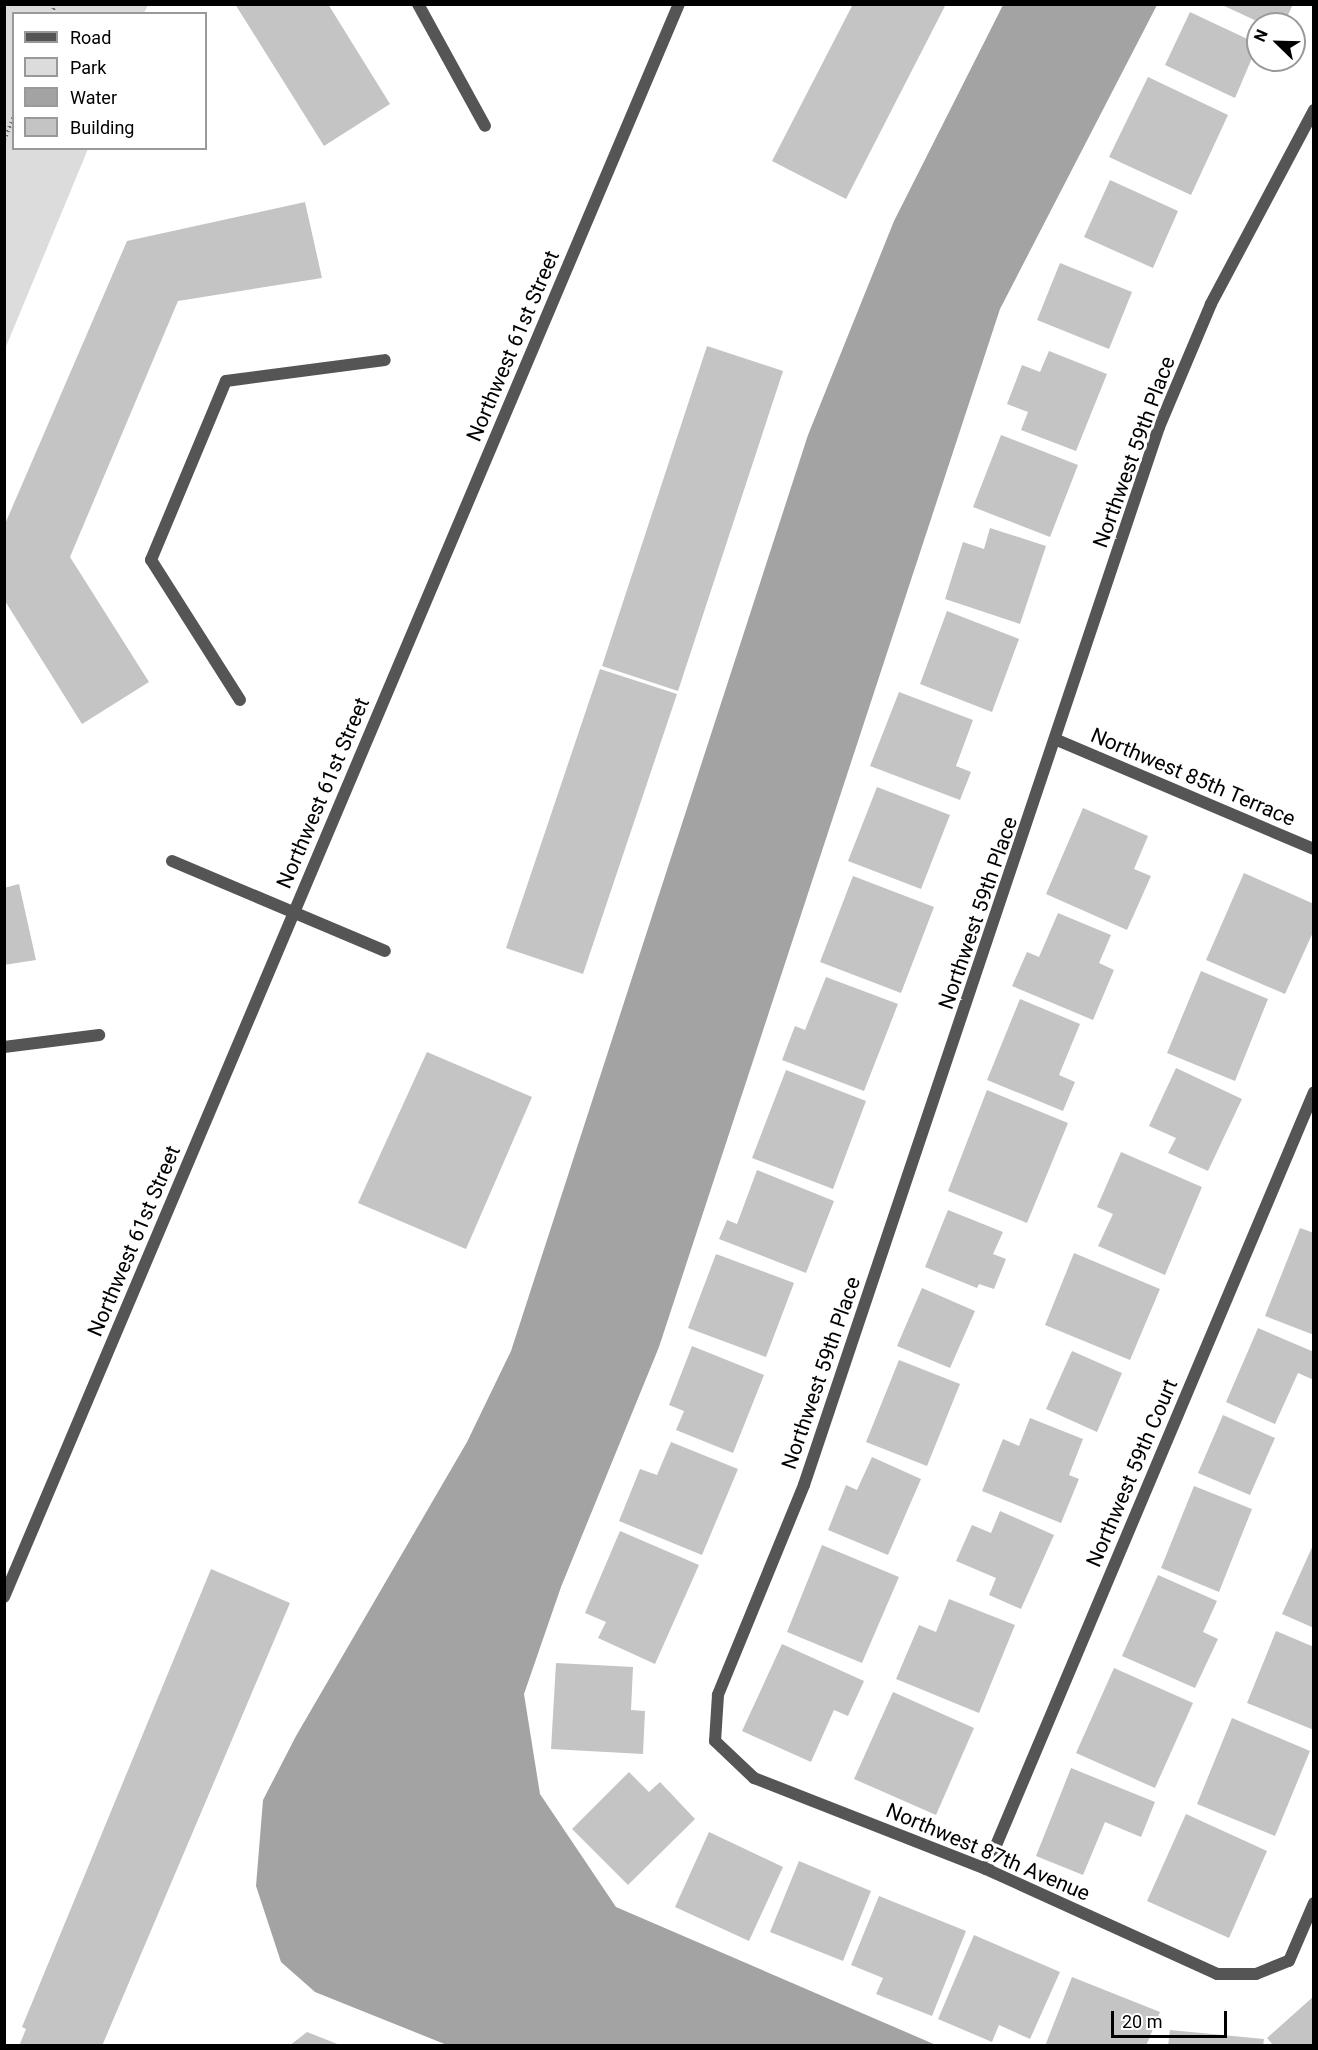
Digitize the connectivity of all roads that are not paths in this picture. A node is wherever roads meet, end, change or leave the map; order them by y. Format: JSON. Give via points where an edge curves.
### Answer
{"nodes":[{"id":1,"x":418,"y":4,"type":"edge"},
{"id":2,"x":678,"y":4,"type":"edge"},
{"id":3,"x":1314,"y":110,"type":"edge"},
{"id":4,"x":485,"y":126,"type":"dead end"},
{"id":5,"x":385,"y":360,"type":"dead end"},
{"id":6,"x":240,"y":700,"type":"dead end"},
{"id":7,"x":1057,"y":740,"type":"junction"},
{"id":8,"x":1314,"y":849,"type":"edge"},
{"id":9,"x":172,"y":861,"type":"dead end"},
{"id":10,"x":294,"y":912,"type":"junction"},
{"id":11,"x":385,"y":951,"type":"dead end"},
{"id":12,"x":99,"y":1035,"type":"dead end"},
{"id":13,"x":4,"y":1047,"type":"edge"},
{"id":14,"x":1314,"y":1092,"type":"edge"},
{"id":15,"x":4,"y":1597,"type":"edge"},
{"id":16,"x":715,"y":1741,"type":"joint"},
{"id":17,"x":986,"y":1869,"type":"junction"},
{"id":18,"x":1314,"y":1903,"type":"edge"}],
"edges":[{"from":1,"to":4,"type":"street"},
{"from":2,"to":10,"type":"street","name":"Northwest 61st Street"},
{"from":3,"to":7,"type":"street","name":"Northwest 59th Place","via":[[1211,304],[1159,427]]},
{"from":5,"to":6,"type":"street","via":[[226,381],[151,560]]},
{"from":7,"to":8,"type":"street","name":"Northwest 85th Terrace"},
{"from":7,"to":16,"type":"street","name":"Northwest 59th Place","via":[[804,1485],[718,1695]]},
{"from":9,"to":10,"type":"street"},
{"from":10,"to":11,"type":"street"},
{"from":10,"to":15,"type":"street","name":"Northwest 61st Street"},
{"from":12,"to":13,"type":"street"},
{"from":14,"to":17,"type":"street","name":"Northwest 59th Court"},
{"from":16,"to":17,"type":"street","name":"Northwest 87th Avenue","via":[[754,1778]]},
{"from":17,"to":18,"type":"street","name":"Northwest 87th Avenue","via":[[1217,1974],[1256,1974],[1289,1961]]}]}
